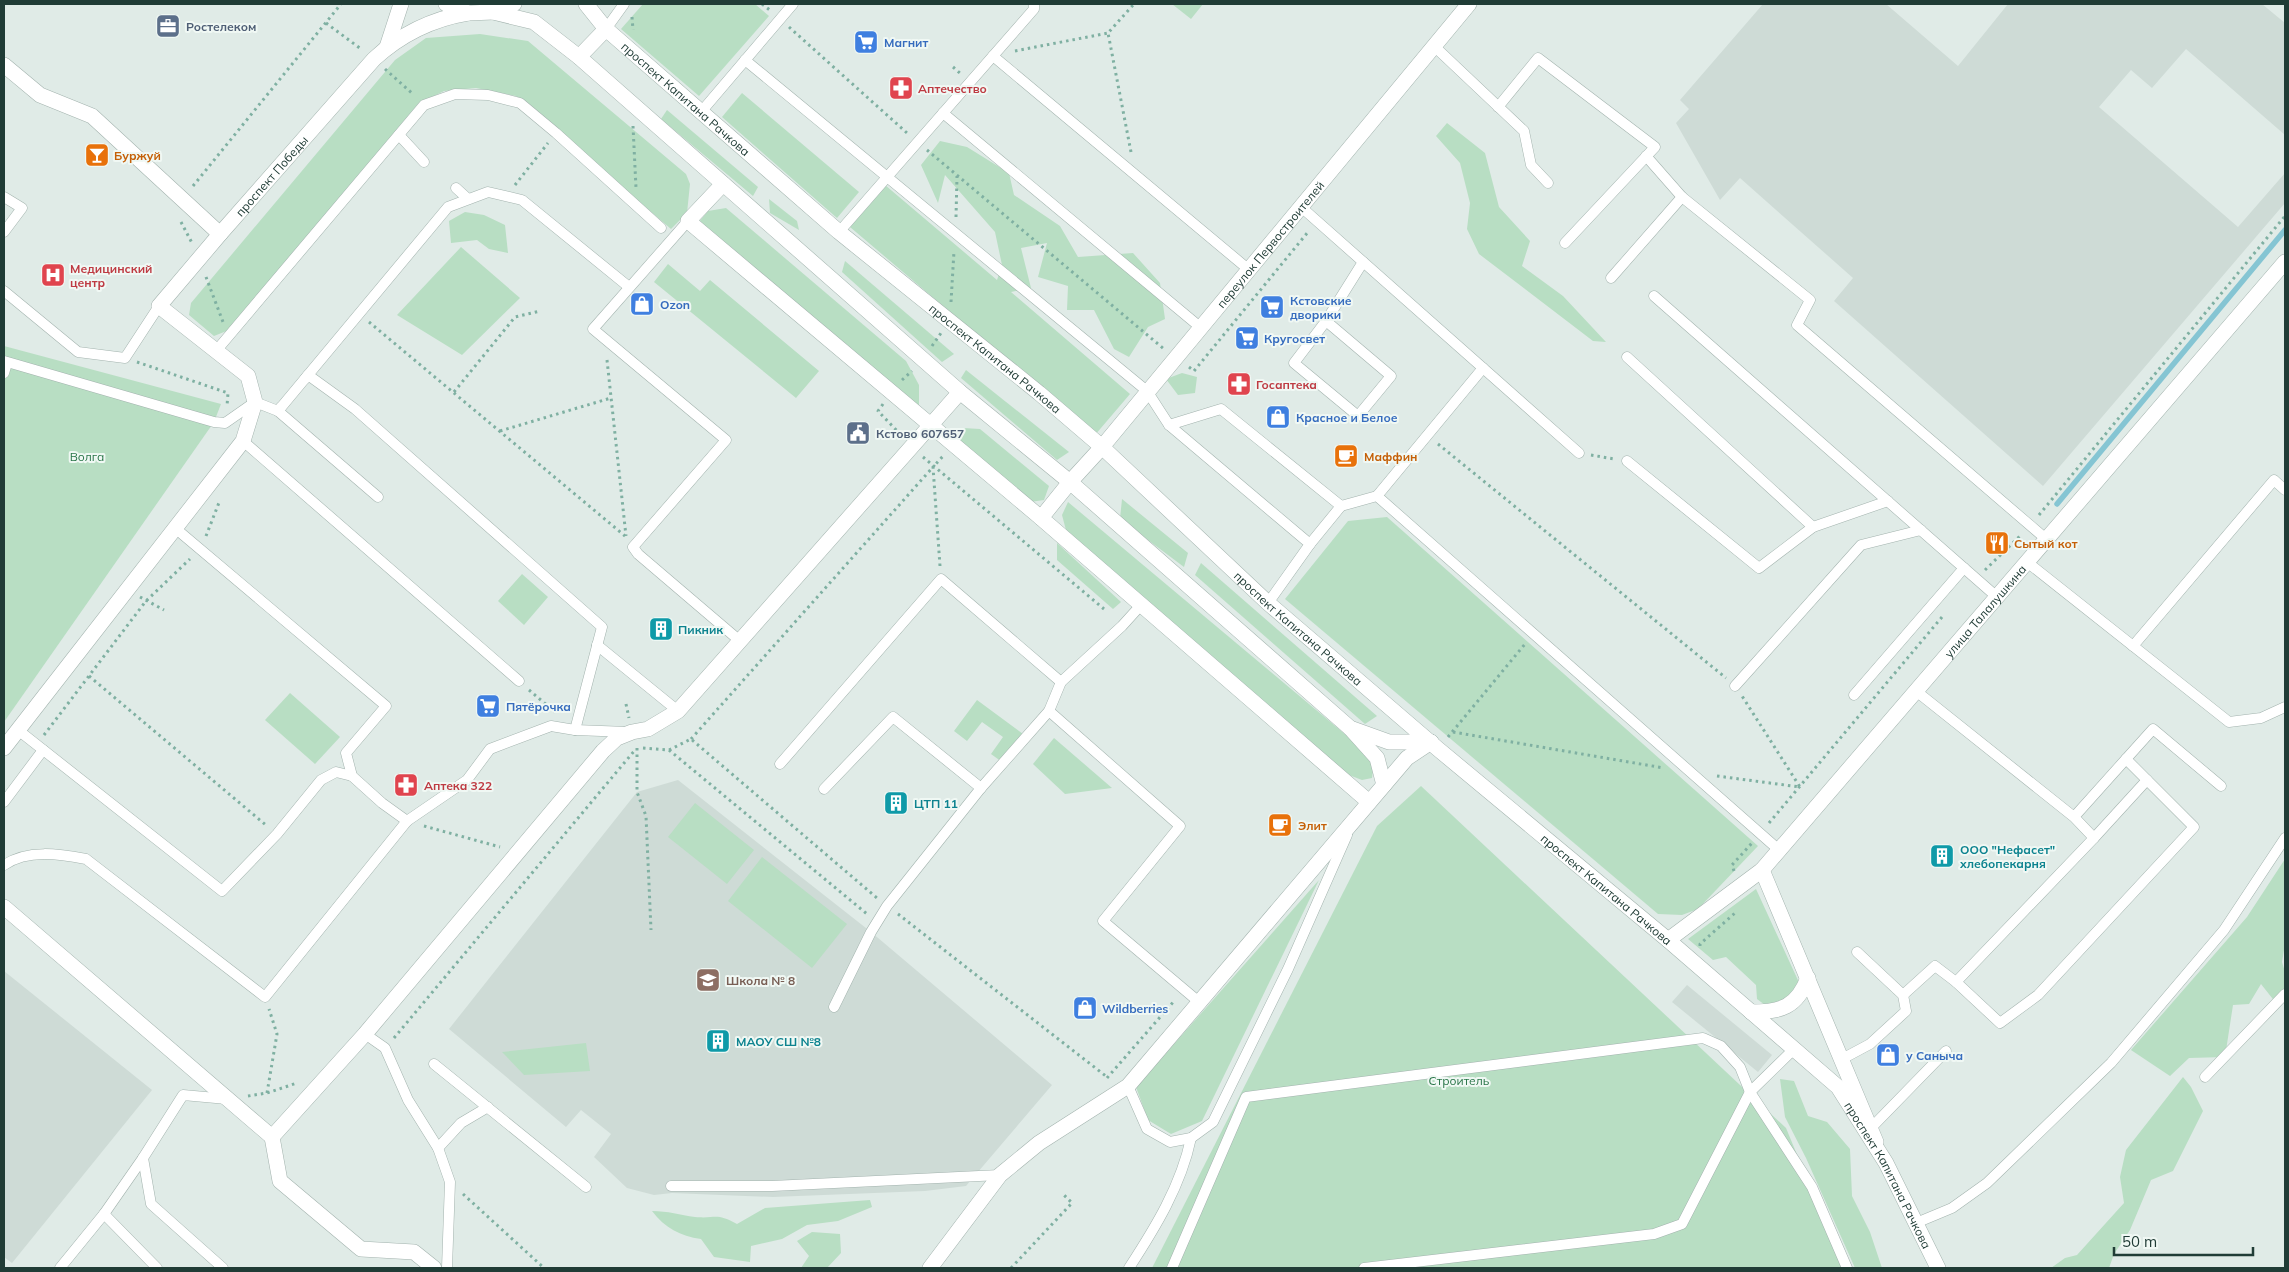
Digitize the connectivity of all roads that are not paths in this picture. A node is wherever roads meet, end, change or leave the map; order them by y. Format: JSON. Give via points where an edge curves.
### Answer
{"nodes":[{"id":1,"x":401,"y":4,"type":"edge"},
{"id":2,"x":446,"y":4,"type":"edge"},
{"id":3,"x":514,"y":4,"type":"edge"},
{"id":4,"x":586,"y":4,"type":"edge"},
{"id":5,"x":624,"y":4,"type":"edge"},
{"id":6,"x":793,"y":4,"type":"edge"},
{"id":7,"x":1034,"y":4,"type":"edge"},
{"id":8,"x":1469,"y":4,"type":"edge"},
{"id":9,"x":492,"y":12,"type":"junction"},
{"id":10,"x":468,"y":13,"type":"junction"},
{"id":11,"x":606,"y":29,"type":"junction"},
{"id":12,"x":1434,"y":46,"type":"junction"},
{"id":13,"x":387,"y":47,"type":"junction"},
{"id":14,"x":993,"y":56,"type":"junction"},
{"id":15,"x":579,"y":57,"type":"junction"},
{"id":16,"x":745,"y":60,"type":"junction"},
{"id":17,"x":4,"y":65,"type":"edge"},
{"id":18,"x":1498,"y":106,"type":"junction"},
{"id":19,"x":701,"y":112,"type":"junction"},
{"id":20,"x":943,"y":113,"type":"junction"},
{"id":21,"x":399,"y":135,"type":"junction"},
{"id":22,"x":1646,"y":156,"type":"junction"},
{"id":23,"x":424,"y":162,"type":"dead end"},
{"id":24,"x":886,"y":178,"type":"junction"},
{"id":25,"x":1548,"y":183,"type":"dead end"},
{"id":26,"x":723,"y":184,"type":"junction"},
{"id":27,"x":456,"y":188,"type":"dead end"},
{"id":28,"x":4,"y":197,"type":"edge"},
{"id":29,"x":1682,"y":197,"type":"junction"},
{"id":30,"x":468,"y":199,"type":"junction"},
{"id":31,"x":1300,"y":206,"type":"junction"},
{"id":32,"x":688,"y":221,"type":"junction"},
{"id":33,"x":661,"y":228,"type":"dead end"},
{"id":34,"x":4,"y":232,"type":"edge"},
{"id":35,"x":839,"y":232,"type":"junction"},
{"id":36,"x":220,"y":234,"type":"junction"},
{"id":37,"x":1565,"y":244,"type":"dead end"},
{"id":38,"x":1363,"y":262,"type":"junction"},
{"id":39,"x":2285,"y":262,"type":"edge"},
{"id":40,"x":1248,"y":269,"type":"junction"},
{"id":41,"x":1611,"y":278,"type":"dead end"},
{"id":42,"x":629,"y":287,"type":"junction"},
{"id":43,"x":4,"y":291,"type":"edge"},
{"id":44,"x":1654,"y":296,"type":"dead end"},
{"id":45,"x":159,"y":306,"type":"junction"},
{"id":46,"x":1326,"y":321,"type":"junction"},
{"id":47,"x":1200,"y":327,"type":"junction"},
{"id":48,"x":216,"y":351,"type":"junction"},
{"id":49,"x":1627,"y":357,"type":"dead end"},
{"id":50,"x":5,"y":366,"type":"edge"},
{"id":51,"x":1482,"y":368,"type":"junction"},
{"id":52,"x":308,"y":375,"type":"junction"},
{"id":53,"x":960,"y":392,"type":"junction"},
{"id":54,"x":1146,"y":392,"type":"junction"},
{"id":55,"x":255,"y":402,"type":"junction"},
{"id":56,"x":278,"y":411,"type":"junction"},
{"id":57,"x":1169,"y":424,"type":"junction"},
{"id":58,"x":930,"y":425,"type":"junction"},
{"id":59,"x":243,"y":441,"type":"junction"},
{"id":60,"x":1102,"y":447,"type":"junction"},
{"id":61,"x":1579,"y":453,"type":"road end"},
{"id":62,"x":1627,"y":461,"type":"road end"},
{"id":63,"x":1070,"y":482,"type":"junction"},
{"id":64,"x":2285,"y":490,"type":"edge"},
{"id":65,"x":1377,"y":496,"type":"junction"},
{"id":66,"x":378,"y":497,"type":"dead end"},
{"id":67,"x":1888,"y":501,"type":"junction"},
{"id":68,"x":1342,"y":506,"type":"junction"},
{"id":69,"x":1041,"y":518,"type":"junction"},
{"id":70,"x":1813,"y":527,"type":"junction"},
{"id":71,"x":175,"y":528,"type":"junction"},
{"id":72,"x":1921,"y":530,"type":"junction"},
{"id":73,"x":2046,"y":539,"type":"junction"},
{"id":74,"x":1310,"y":544,"type":"junction"},
{"id":75,"x":2027,"y":562,"type":"junction"},
{"id":76,"x":1964,"y":568,"type":"junction"},
{"id":77,"x":1997,"y":597,"type":"junction"},
{"id":78,"x":1268,"y":603,"type":"junction"},
{"id":79,"x":1141,"y":605,"type":"junction"},
{"id":80,"x":740,"y":641,"type":"junction"},
{"id":81,"x":597,"y":645,"type":"junction"},
{"id":82,"x":2133,"y":646,"type":"junction"},
{"id":83,"x":520,"y":682,"type":"road end"},
{"id":84,"x":1061,"y":682,"type":"junction"},
{"id":85,"x":1735,"y":686,"type":"road end"},
{"id":86,"x":1916,"y":692,"type":"junction"},
{"id":87,"x":1854,"y":694,"type":"dead end"},
{"id":88,"x":2285,"y":707,"type":"edge"},
{"id":89,"x":678,"y":711,"type":"junction"},
{"id":90,"x":1049,"y":711,"type":"junction"},
{"id":91,"x":1350,"y":728,"type":"junction"},
{"id":92,"x":18,"y":730,"type":"junction"},
{"id":93,"x":575,"y":730,"type":"junction"},
{"id":94,"x":632,"y":732,"type":"junction"},
{"id":95,"x":1431,"y":742,"type":"junction"},
{"id":96,"x":4,"y":748,"type":"edge"},
{"id":97,"x":43,"y":750,"type":"junction"},
{"id":98,"x":2126,"y":759,"type":"junction"},
{"id":99,"x":780,"y":764,"type":"dead end"},
{"id":100,"x":352,"y":776,"type":"junction"},
{"id":101,"x":2147,"y":780,"type":"junction"},
{"id":102,"x":1384,"y":785,"type":"junction"},
{"id":103,"x":2221,"y":786,"type":"dead end"},
{"id":104,"x":981,"y":788,"type":"junction"},
{"id":105,"x":824,"y":790,"type":"dead end"},
{"id":106,"x":4,"y":802,"type":"edge"},
{"id":107,"x":1369,"y":802,"type":"junction"},
{"id":108,"x":2074,"y":817,"type":"junction"},
{"id":109,"x":407,"y":821,"type":"junction"},
{"id":110,"x":1352,"y":822,"type":"junction"},
{"id":111,"x":2094,"y":838,"type":"junction"},
{"id":112,"x":2285,"y":838,"type":"edge"},
{"id":113,"x":1779,"y":850,"type":"junction"},
{"id":114,"x":4,"y":865,"type":"edge"},
{"id":115,"x":1762,"y":870,"type":"junction"},
{"id":116,"x":4,"y":907,"type":"edge"},
{"id":117,"x":1668,"y":940,"type":"junction"},
{"id":118,"x":1857,"y":952,"type":"dead end"},
{"id":119,"x":1808,"y":978,"type":"junction"},
{"id":120,"x":1956,"y":982,"type":"junction"},
{"id":121,"x":2285,"y":994,"type":"edge"},
{"id":122,"x":1903,"y":995,"type":"junction"},
{"id":123,"x":1199,"y":1002,"type":"junction"},
{"id":124,"x":834,"y":1007,"type":"dead end"},
{"id":125,"x":1751,"y":1012,"type":"junction"},
{"id":126,"x":365,"y":1034,"type":"junction"},
{"id":127,"x":1794,"y":1049,"type":"junction"},
{"id":128,"x":1946,"y":1052,"type":"dead end"},
{"id":129,"x":1842,"y":1059,"type":"junction"},
{"id":130,"x":434,"y":1064,"type":"dead end"},
{"id":131,"x":2205,"y":1077,"type":"dead end"},
{"id":132,"x":1128,"y":1086,"type":"junction"},
{"id":133,"x":1750,"y":1092,"type":"junction"},
{"id":134,"x":228,"y":1099,"type":"junction"},
{"id":135,"x":488,"y":1107,"type":"junction"},
{"id":136,"x":1871,"y":1128,"type":"junction"},
{"id":137,"x":272,"y":1137,"type":"junction"},
{"id":138,"x":1191,"y":1138,"type":"junction"},
{"id":139,"x":438,"y":1148,"type":"junction"},
{"id":140,"x":1880,"y":1153,"type":"junction"},
{"id":141,"x":143,"y":1158,"type":"junction"},
{"id":142,"x":1000,"y":1175,"type":"junction"},
{"id":143,"x":671,"y":1186,"type":"dead end"},
{"id":144,"x":586,"y":1187,"type":"dead end"},
{"id":145,"x":104,"y":1214,"type":"junction"},
{"id":146,"x":1916,"y":1222,"type":"junction"},
{"id":147,"x":60,"y":1268,"type":"edge"},
{"id":148,"x":156,"y":1268,"type":"edge"},
{"id":149,"x":222,"y":1268,"type":"edge"},
{"id":150,"x":434,"y":1268,"type":"edge"},
{"id":151,"x":446,"y":1268,"type":"edge"},
{"id":152,"x":930,"y":1268,"type":"edge"},
{"id":153,"x":1129,"y":1268,"type":"edge"},
{"id":154,"x":1172,"y":1268,"type":"edge"},
{"id":155,"x":1364,"y":1268,"type":"edge"},
{"id":156,"x":1847,"y":1268,"type":"edge"},
{"id":157,"x":1938,"y":1268,"type":"edge"}],
"edges":[{"from":1,"to":13,"type":"street"},
{"from":2,"to":10,"type":"street"},
{"from":3,"to":9,"type":"street"},
{"from":4,"to":11,"type":"street","name":"проспект Капитана Рачкова"},
{"from":5,"to":11,"type":"lane"},
{"from":6,"to":16,"type":"lane"},
{"from":7,"to":14,"type":"lane","via":[[1034,9]]},
{"from":8,"to":12,"type":"street","name":"переулок Первостроителей"},
{"from":9,"to":10,"type":"street"},
{"from":9,"to":15,"type":"street","via":[[534,22]]},
{"from":10,"to":13,"type":"street","via":[[445,17]]},
{"from":11,"to":15,"type":"street"},
{"from":11,"to":19,"type":"street","name":"проспект Капитана Рачкова"},
{"from":12,"to":18,"type":"lane"},
{"from":12,"to":31,"type":"street","name":"переулок Первостроителей"},
{"from":13,"to":36,"type":"street","name":"проспект Победы"},
{"from":14,"to":20,"type":"lane"},
{"from":14,"to":40,"type":"lane"},
{"from":15,"to":26,"type":"street"},
{"from":16,"to":19,"type":"lane"},
{"from":16,"to":24,"type":"lane"},
{"from":17,"to":36,"type":"street","via":[[40,95],[92,116]]},
{"from":18,"to":22,"type":"lane","via":[[1538,58],[1655,147]]},
{"from":18,"to":25,"type":"lane","via":[[1524,131],[1531,165]]},
{"from":19,"to":35,"type":"street","name":"проспект Капитана Рачкова"},
{"from":20,"to":24,"type":"lane"},
{"from":20,"to":47,"type":"lane"},
{"from":21,"to":23,"type":"lane"},
{"from":21,"to":33,"type":"lane","via":[[424,105],[455,94],[488,95],[520,103]]},
{"from":21,"to":48,"type":"lane"},
{"from":22,"to":29,"type":"lane"},
{"from":22,"to":37,"type":"lane"},
{"from":24,"to":35,"type":"lane"},
{"from":24,"to":54,"type":"lane"},
{"from":26,"to":32,"type":"street"},
{"from":26,"to":53,"type":"street"},
{"from":27,"to":30,"type":"lane"},
{"from":28,"to":34,"type":"lane","via":[[22,208]]},
{"from":29,"to":41,"type":"lane"},
{"from":29,"to":73,"type":"lane","via":[[1810,300],[1797,325]]},
{"from":30,"to":42,"type":"lane","via":[[488,192],[522,200]]},
{"from":30,"to":52,"type":"lane","via":[[448,207]]},
{"from":31,"to":38,"type":"lane"},
{"from":31,"to":40,"type":"street","name":"переулок Первостроителей"},
{"from":32,"to":42,"type":"lane"},
{"from":32,"to":58,"type":"street"},
{"from":35,"to":60,"type":"street","name":"проспект Капитана Рачкова"},
{"from":36,"to":45,"type":"street","name":"проспект Победы"},
{"from":38,"to":46,"type":"lane"},
{"from":38,"to":51,"type":"lane"},
{"from":39,"to":73,"type":"street","name":"улица Талалушкина"},
{"from":40,"to":47,"type":"street","name":"переулок Первостроителей"},
{"from":42,"to":80,"type":"lane","via":[[593,329],[726,440],[633,547]]},
{"from":43,"to":45,"type":"lane","via":[[78,352],[125,358]]},
{"from":44,"to":67,"type":"lane"},
{"from":45,"to":48,"type":"street"},
{"from":46,"to":46,"type":"lane","via":[[1294,363],[1358,416],[1391,376]]},
{"from":47,"to":54,"type":"street","name":"переулок Первостроителей"},
{"from":48,"to":55,"type":"street","via":[[248,376]]},
{"from":49,"to":70,"type":"lane"},
{"from":50,"to":55,"type":"lane","via":[[214,422],[225,423]]},
{"from":51,"to":61,"type":"lane"},
{"from":51,"to":65,"type":"lane"},
{"from":52,"to":56,"type":"lane"},
{"from":52,"to":81,"type":"lane","via":[[355,408],[602,626]]},
{"from":53,"to":58,"type":"street"},
{"from":53,"to":63,"type":"street"},
{"from":54,"to":57,"type":"lane"},
{"from":54,"to":60,"type":"street","name":"переулок Первостроителей"},
{"from":55,"to":56,"type":"lane"},
{"from":55,"to":59,"type":"street"},
{"from":56,"to":66,"type":"lane"},
{"from":57,"to":68,"type":"lane","via":[[1221,409]]},
{"from":57,"to":74,"type":"lane"},
{"from":58,"to":69,"type":"street"},
{"from":58,"to":80,"type":"street"},
{"from":59,"to":71,"type":"street"},
{"from":59,"to":83,"type":"lane"},
{"from":60,"to":63,"type":"street","name":"переулок Первостроителей"},
{"from":60,"to":78,"type":"street","name":"проспект Капитана Рачкова"},
{"from":62,"to":70,"type":"lane","via":[[1759,568]]},
{"from":63,"to":69,"type":"street","name":"переулок Первостроителей"},
{"from":63,"to":91,"type":"street"},
{"from":64,"to":82,"type":"lane","via":[[2274,480]]},
{"from":65,"to":68,"type":"lane"},
{"from":65,"to":113,"type":"lane"},
{"from":67,"to":70,"type":"lane"},
{"from":67,"to":72,"type":"lane"},
{"from":68,"to":74,"type":"lane"},
{"from":69,"to":79,"type":"street"},
{"from":71,"to":92,"type":"street"},
{"from":71,"to":100,"type":"lane","via":[[386,706],[346,753]]},
{"from":72,"to":76,"type":"lane"},
{"from":72,"to":85,"type":"lane","via":[[1861,545]]},
{"from":73,"to":75,"type":"street","name":"улица Талалушкина"},
{"from":74,"to":78,"type":"lane"},
{"from":75,"to":77,"type":"street","name":"улица Талалушкина"},
{"from":75,"to":82,"type":"lane"},
{"from":76,"to":77,"type":"lane"},
{"from":76,"to":87,"type":"lane"},
{"from":77,"to":86,"type":"street","name":"улица Талалушкина"},
{"from":78,"to":95,"type":"street","name":"проспект Капитана Рачкова"},
{"from":79,"to":84,"type":"lane"},
{"from":79,"to":107,"type":"street"},
{"from":80,"to":89,"type":"street"},
{"from":81,"to":89,"type":"lane"},
{"from":81,"to":93,"type":"lane"},
{"from":82,"to":88,"type":"lane","via":[[2229,722],[2261,718]]},
{"from":84,"to":90,"type":"lane"},
{"from":84,"to":99,"type":"lane","via":[[941,580]]},
{"from":86,"to":108,"type":"lane"},
{"from":86,"to":113,"type":"street","name":"улица Талалушкина"},
{"from":89,"to":94,"type":"street","via":[[648,729]]},
{"from":90,"to":104,"type":"lane"},
{"from":90,"to":123,"type":"lane","via":[[1180,826],[1103,921]]},
{"from":91,"to":95,"type":"street","via":[[1389,742]]},
{"from":91,"to":102,"type":"street","via":[[1377,758]]},
{"from":92,"to":96,"type":"street"},
{"from":92,"to":97,"type":"lane"},
{"from":93,"to":94,"type":"lane"},
{"from":93,"to":109,"type":"lane","via":[[551,726],[490,750],[467,780]]},
{"from":94,"to":126,"type":"street","via":[[617,738],[602,751]]},
{"from":95,"to":102,"type":"street","via":[[1407,758]]},
{"from":95,"to":117,"type":"street","name":"проспект Капитана Рачкова"},
{"from":97,"to":100,"type":"lane","via":[[222,891],[321,780],[336,772]]},
{"from":97,"to":106,"type":"lane"},
{"from":98,"to":101,"type":"lane"},
{"from":98,"to":103,"type":"lane","via":[[2153,729]]},
{"from":98,"to":108,"type":"lane"},
{"from":100,"to":109,"type":"lane"},
{"from":101,"to":111,"type":"lane"},
{"from":101,"to":120,"type":"lane","via":[[2194,827],[2038,996],[2000,1023]]},
{"from":102,"to":107,"type":"street"},
{"from":104,"to":105,"type":"lane","via":[[893,717]]},
{"from":104,"to":124,"type":"lane","via":[[887,906]]},
{"from":107,"to":110,"type":"street"},
{"from":108,"to":111,"type":"lane"},
{"from":109,"to":114,"type":"lane","via":[[265,997],[86,859],[59,853],[16,857]]},
{"from":110,"to":123,"type":"street"},
{"from":110,"to":138,"type":"lane","via":[[1288,970],[1213,1122]]},
{"from":111,"to":120,"type":"lane"},
{"from":112,"to":146,"type":"lane","via":[[2224,930],[2112,1063],[1987,1183],[1952,1208]]},
{"from":113,"to":115,"type":"street","name":"улица Талалушкина"},
{"from":115,"to":117,"type":"street","name":"улица Талалушкина"},
{"from":115,"to":119,"type":"street"},
{"from":116,"to":134,"type":"street"},
{"from":117,"to":125,"type":"street","name":"проспект Капитана Рачкова"},
{"from":118,"to":122,"type":"lane"},
{"from":119,"to":125,"type":"street","via":[[1797,999],[1785,1008]]},
{"from":119,"to":129,"type":"street"},
{"from":120,"to":122,"type":"lane","via":[[1935,966]]},
{"from":121,"to":131,"type":"lane"},
{"from":122,"to":129,"type":"lane","via":[[1906,1011],[1870,1044]]},
{"from":123,"to":132,"type":"street"},
{"from":125,"to":127,"type":"street","name":"проспект Капитана Рачкова"},
{"from":126,"to":137,"type":"street"},
{"from":126,"to":139,"type":"lane","via":[[386,1048],[408,1100]]},
{"from":127,"to":133,"type":"lane"},
{"from":127,"to":140,"type":"street","name":"проспект Капитана Рачкова","via":[[1838,1087]]},
{"from":128,"to":136,"type":"lane"},
{"from":129,"to":136,"type":"street"},
{"from":130,"to":135,"type":"lane"},
{"from":132,"to":138,"type":"lane","via":[[1147,1130],[1170,1142]]},
{"from":132,"to":142,"type":"street","via":[[1039,1143]]},
{"from":133,"to":154,"type":"lane","via":[[1740,1067],[1721,1046],[1703,1038],[1246,1097]]},
{"from":133,"to":155,"type":"lane","via":[[1682,1224],[1654,1234]]},
{"from":133,"to":156,"type":"lane","via":[[1812,1188]]},
{"from":134,"to":137,"type":"street"},
{"from":134,"to":141,"type":"lane","via":[[183,1095]]},
{"from":135,"to":139,"type":"lane","via":[[460,1122]]},
{"from":135,"to":144,"type":"lane"},
{"from":136,"to":140,"type":"street"},
{"from":137,"to":150,"type":"street","via":[[280,1181],[361,1249],[414,1252]]},
{"from":138,"to":153,"type":"lane","via":[[1187,1158],[1161,1219]]},
{"from":139,"to":151,"type":"lane","via":[[450,1182]]},
{"from":140,"to":146,"type":"street","name":"проспект Капитана Рачкова"},
{"from":141,"to":145,"type":"lane"},
{"from":141,"to":149,"type":"lane","via":[[150,1204]]},
{"from":142,"to":143,"type":"lane","via":[[772,1186]]},
{"from":142,"to":152,"type":"street"},
{"from":145,"to":147,"type":"lane"},
{"from":145,"to":148,"type":"lane"},
{"from":146,"to":157,"type":"street","name":"проспект Капитана Рачкова"}]}
